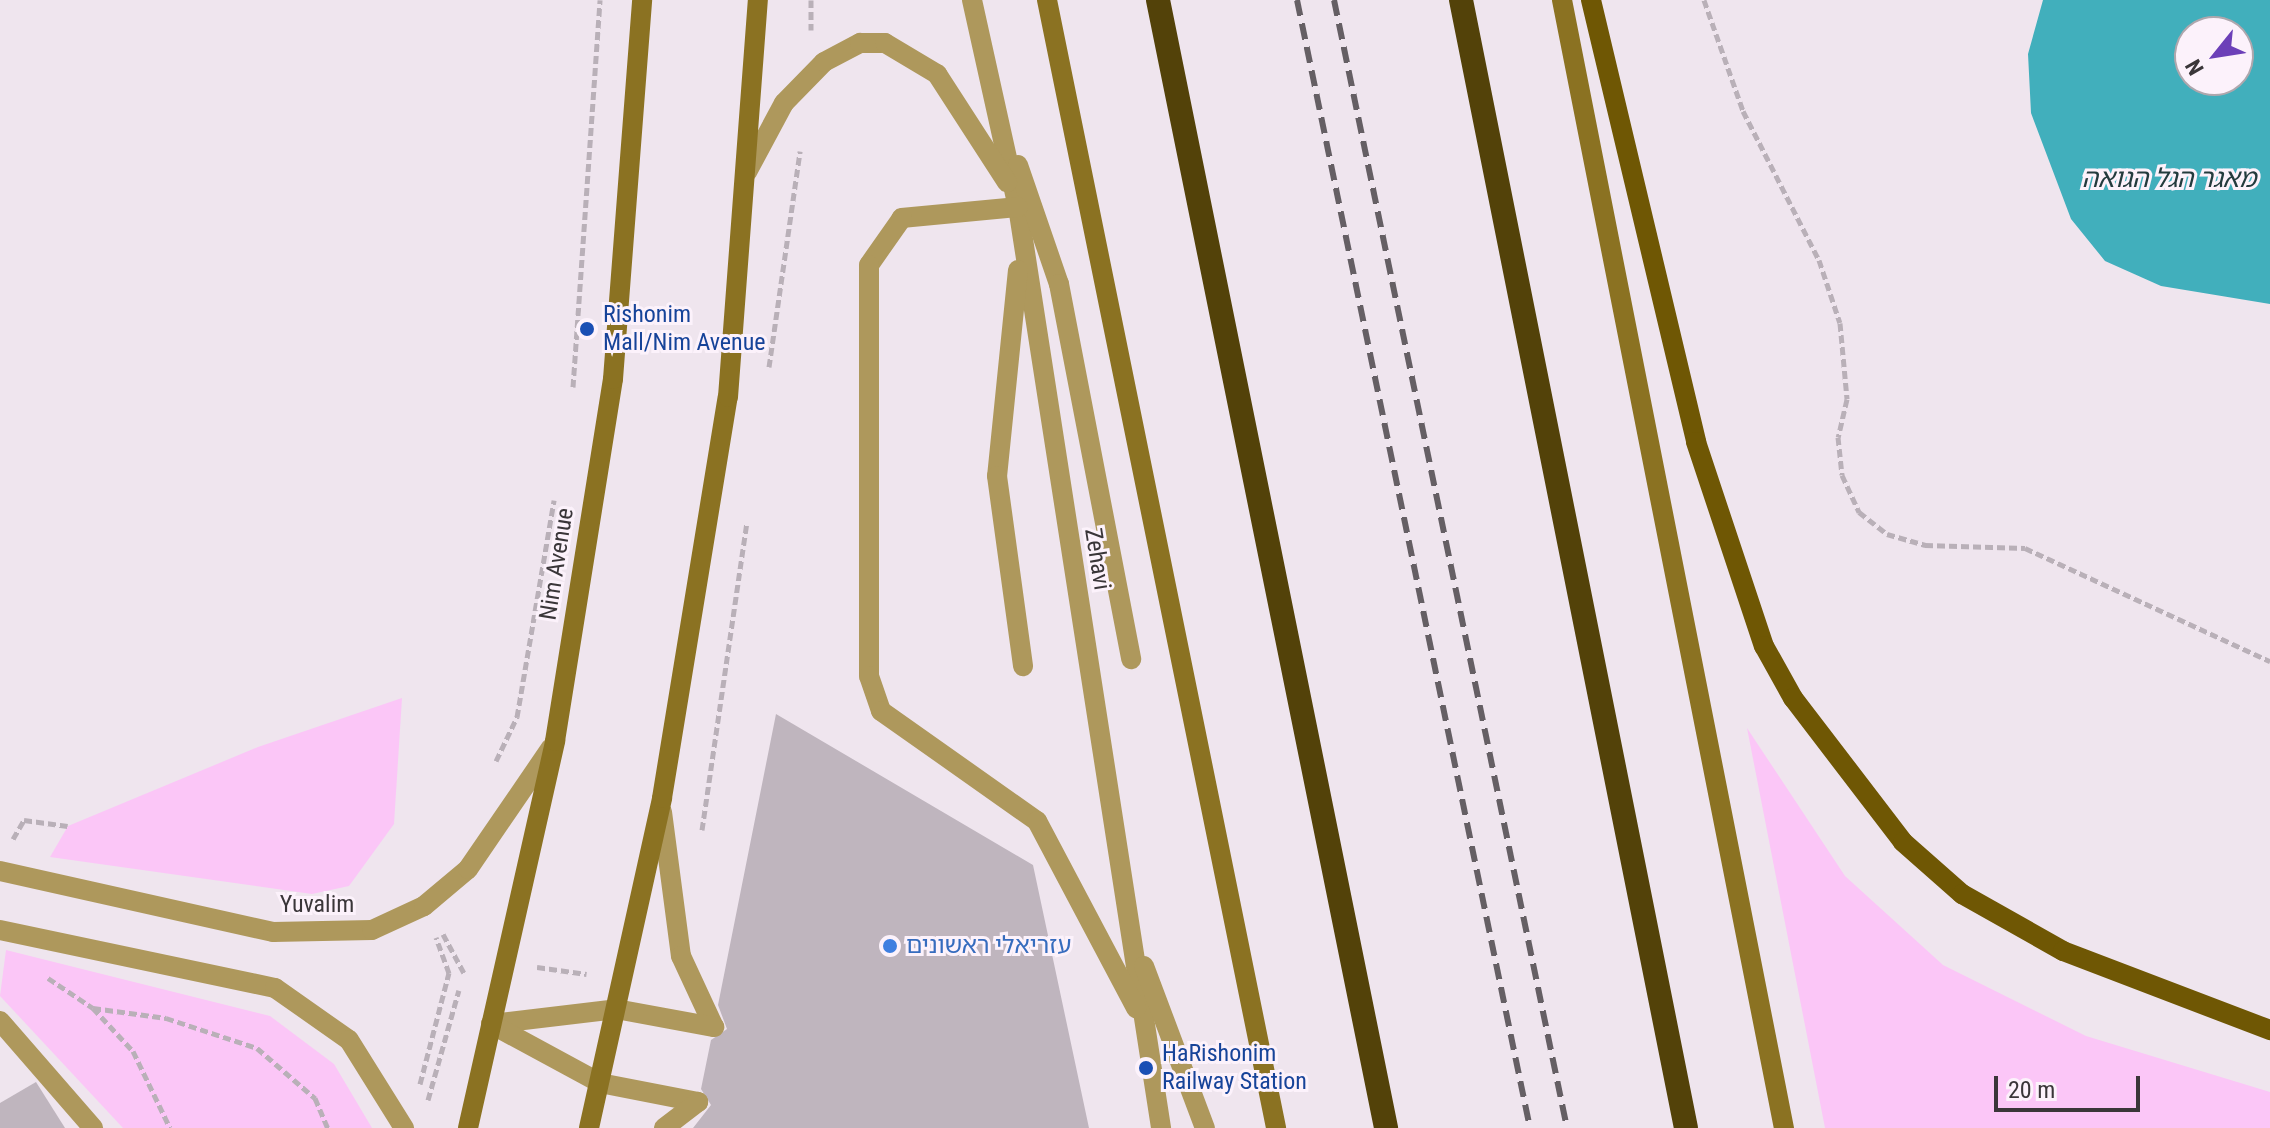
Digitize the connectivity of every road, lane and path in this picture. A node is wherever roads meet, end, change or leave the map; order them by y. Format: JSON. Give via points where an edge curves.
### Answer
{"nodes":[{"id":1,"x":600,"y":0,"type":"edge"},
{"id":2,"x":642,"y":0,"type":"edge"},
{"id":3,"x":758,"y":0,"type":"edge"},
{"id":4,"x":972,"y":0,"type":"edge"},
{"id":5,"x":1047,"y":0,"type":"edge"},
{"id":6,"x":1158,"y":0,"type":"edge"},
{"id":7,"x":1461,"y":0,"type":"edge"},
{"id":8,"x":1562,"y":0,"type":"edge"},
{"id":9,"x":1591,"y":0,"type":"edge"},
{"id":10,"x":1704,"y":0,"type":"edge"},
{"id":11,"x":1003,"y":133,"type":"junction"},
{"id":12,"x":747,"y":172,"type":"junction"},
{"id":13,"x":1017,"y":202,"type":"junction"},
{"id":14,"x":1021,"y":242,"type":"junction"},
{"id":15,"x":572,"y":392,"type":"dead end"},
{"id":16,"x":557,"y":485,"type":"dead end"},
{"id":17,"x":1131,"y":659,"type":"dead end"},
{"id":18,"x":2270,"y":661,"type":"edge"},
{"id":19,"x":1023,"y":666,"type":"dead end"},
{"id":20,"x":555,"y":741,"type":"junction"},
{"id":21,"x":491,"y":771,"type":"dead end"},
{"id":22,"x":662,"y":798,"type":"junction"},
{"id":23,"x":68,"y":826,"type":"dead end"},
{"id":24,"x":8,"y":847,"type":"dead end"},
{"id":25,"x":0,"y":871,"type":"edge"},
{"id":26,"x":424,"y":906,"type":"junction"},
{"id":27,"x":1128,"y":925,"type":"junction"},
{"id":28,"x":0,"y":930,"type":"edge"},
{"id":29,"x":40,"y":973,"type":"dead end"},
{"id":30,"x":93,"y":1008,"type":"junction"},
{"id":31,"x":616,"y":1009,"type":"junction"},
{"id":32,"x":1144,"y":1023,"type":"junction"},
{"id":33,"x":491,"y":1024,"type":"junction"},
{"id":34,"x":2,"y":1025,"type":"edge"},
{"id":35,"x":2270,"y":1030,"type":"edge"},
{"id":36,"x":600,"y":1083,"type":"junction"},
{"id":37,"x":417,"y":1097,"type":"dead end"},
{"id":38,"x":424,"y":1114,"type":"dead end"},
{"id":39,"x":93,"y":1128,"type":"edge"},
{"id":40,"x":170,"y":1128,"type":"edge"},
{"id":41,"x":328,"y":1128,"type":"edge"},
{"id":42,"x":404,"y":1128,"type":"edge"},
{"id":43,"x":468,"y":1128,"type":"edge"},
{"id":44,"x":589,"y":1128,"type":"edge"},
{"id":45,"x":664,"y":1128,"type":"edge"},
{"id":46,"x":1161,"y":1128,"type":"edge"},
{"id":47,"x":1205,"y":1128,"type":"edge"},
{"id":48,"x":1276,"y":1128,"type":"edge"},
{"id":49,"x":1386,"y":1128,"type":"edge"},
{"id":50,"x":1686,"y":1128,"type":"edge"},
{"id":51,"x":1784,"y":1128,"type":"edge"}],
"edges":[{"from":1,"to":15,"type":"path"},
{"from":2,"to":20,"type":"main road","name":"Nim Avenue","via":[[613,379]]},
{"from":3,"to":12,"type":"main road"},
{"from":4,"to":11,"type":"street","name":"Zehavi"},
{"from":5,"to":48,"type":"main road"},
{"from":6,"to":49,"type":"highway"},
{"from":7,"to":50,"type":"highway"},
{"from":8,"to":51,"type":"main road"},
{"from":9,"to":35,"type":"main road","via":[[1696,442],[1764,646],[1793,698],[1884,820],[1962,894],[2063,951]]},
{"from":10,"to":18,"type":"path","via":[[1743,111],[1819,260],[1840,323],[1847,399],[1838,437],[1842,475],[1859,512],[1887,534],[1925,545],[2025,548]]},
{"from":11,"to":13,"type":"street","name":"Zehavi"},
{"from":11,"to":17,"type":"street","via":[[1059,284]]},
{"from":12,"to":13,"type":"street","via":[[784,103],[824,62],[860,43],[885,43],[937,74]]},
{"from":12,"to":22,"type":"main road","via":[[728,397]]},
{"from":13,"to":14,"type":"street","name":"Zehavi"},
{"from":13,"to":32,"type":"street","via":[[902,218],[869,265],[869,676],[881,711],[1037,821]]},
{"from":14,"to":19,"type":"street","via":[[997,476]]},
{"from":14,"to":27,"type":"street","name":"Zehavi"},
{"from":16,"to":21,"type":"path","via":[[517,717]]},
{"from":20,"to":26,"type":"street","name":"Yuvalim","via":[[488,846]]},
{"from":20,"to":33,"type":"main road","name":"Nim Avenue"},
{"from":22,"to":31,"type":"main road"},
{"from":22,"to":31,"type":"street","via":[[681,956],[714,1027]]},
{"from":23,"to":24,"type":"path","via":[[24,820]]},
{"from":25,"to":26,"type":"street","name":"Yuvalim","via":[[309,936],[372,930]]},
{"from":26,"to":37,"type":"path","via":[[449,973]]},
{"from":26,"to":38,"type":"path","via":[[465,969]]},
{"from":27,"to":32,"type":"street","name":"Zehavi"},
{"from":27,"to":47,"type":"street"},
{"from":28,"to":42,"type":"street","via":[[275,988],[349,1040]]},
{"from":29,"to":30,"type":"path"},
{"from":30,"to":40,"type":"path","via":[[133,1051]]},
{"from":30,"to":41,"type":"path","via":[[166,1018],[257,1048],[315,1098]]},
{"from":31,"to":33,"type":"street"},
{"from":31,"to":36,"type":"main road"},
{"from":32,"to":46,"type":"street","name":"Zehavi"},
{"from":33,"to":36,"type":"street"},
{"from":33,"to":43,"type":"main road","name":"Nim Avenue"},
{"from":34,"to":39,"type":"street"},
{"from":36,"to":44,"type":"main road"},
{"from":36,"to":45,"type":"street","via":[[698,1102]]}]}
